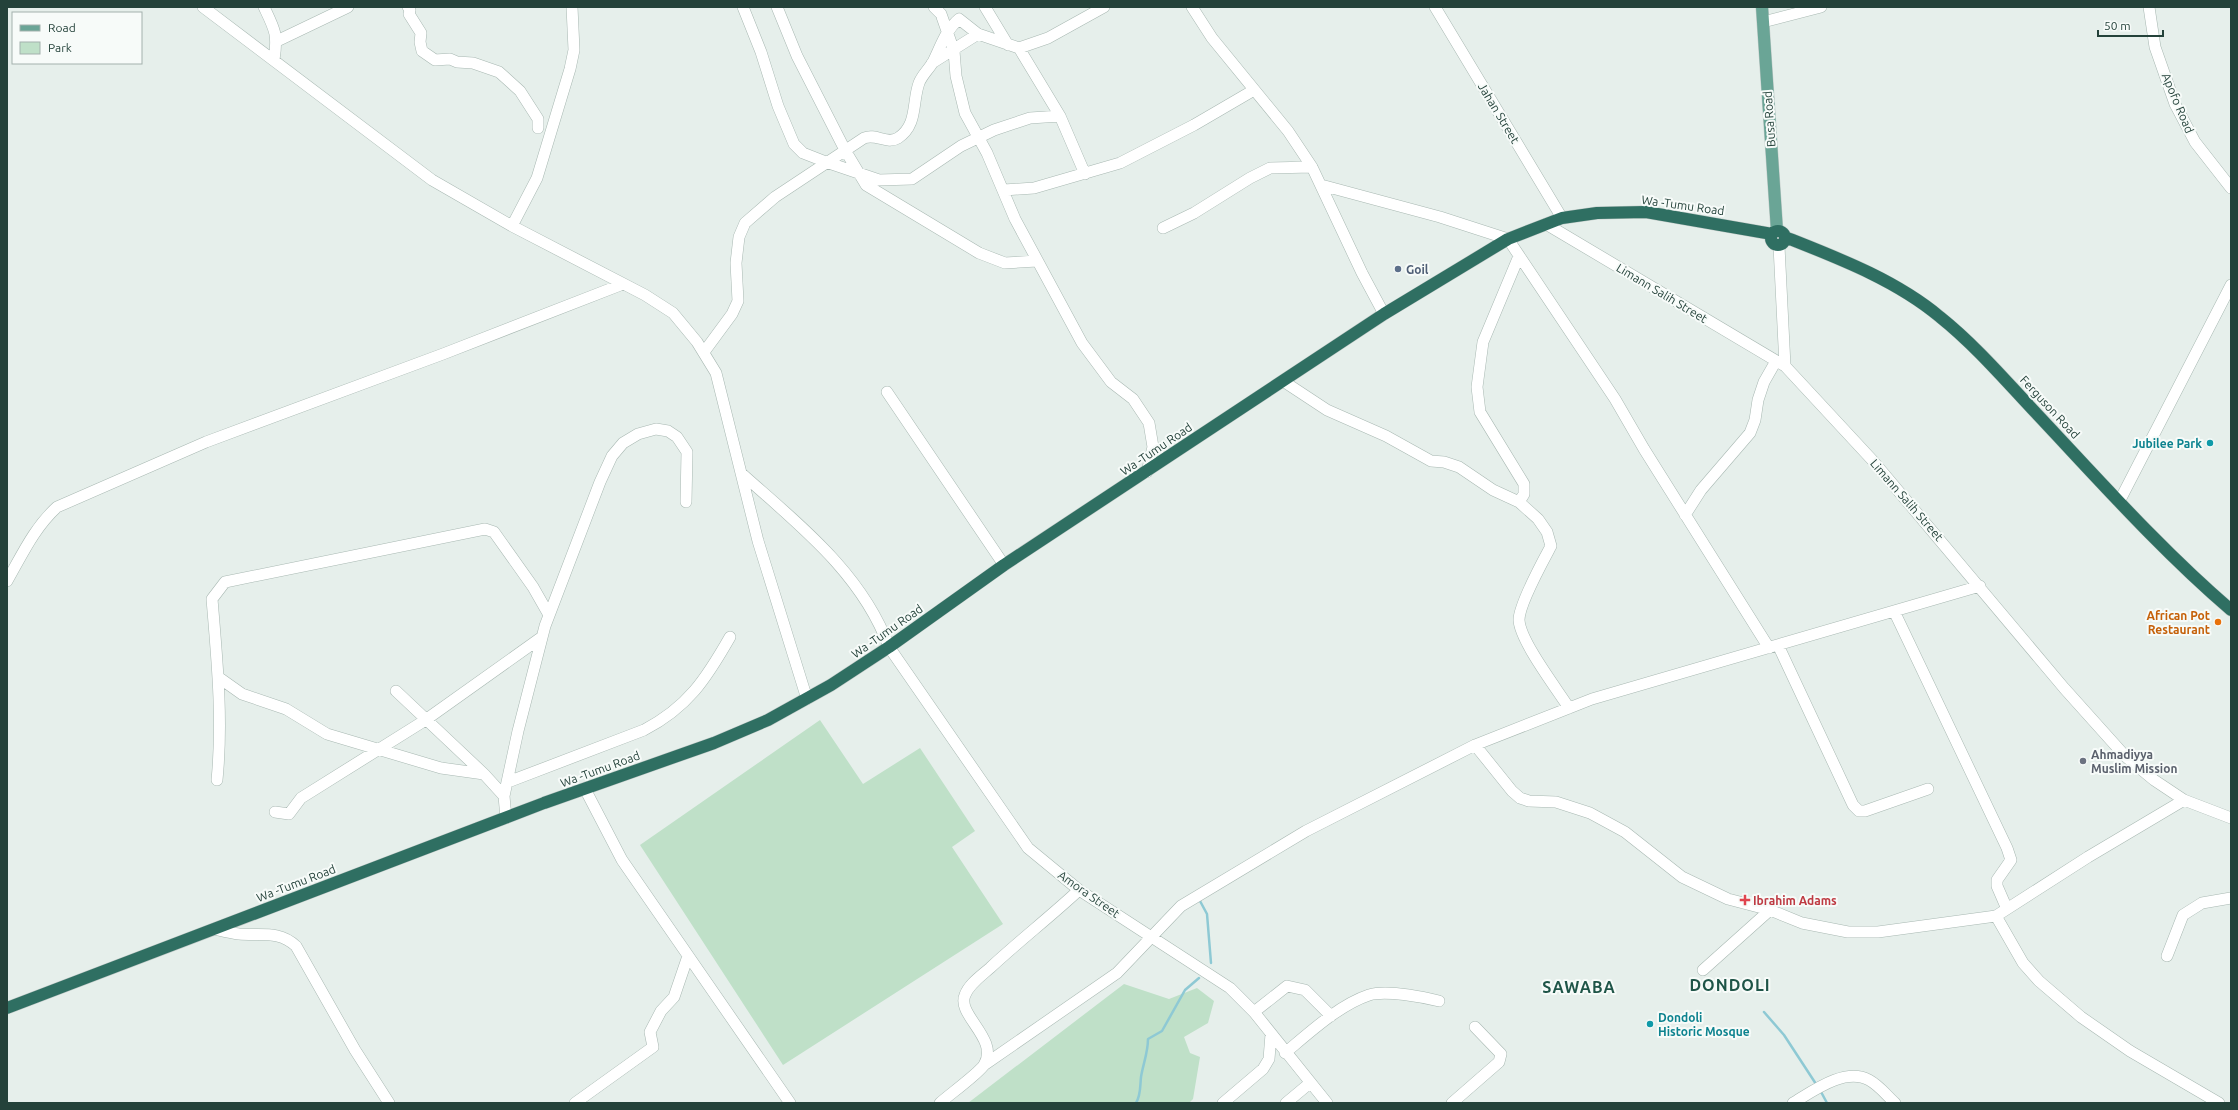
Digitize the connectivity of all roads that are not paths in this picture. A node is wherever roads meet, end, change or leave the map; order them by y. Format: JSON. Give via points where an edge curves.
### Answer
{"nodes":[{"id":1,"x":203,"y":7,"type":"edge"},
{"id":2,"x":264,"y":7,"type":"edge"},
{"id":3,"x":348,"y":7,"type":"edge"},
{"id":4,"x":408,"y":7,"type":"edge"},
{"id":5,"x":572,"y":7,"type":"edge"},
{"id":6,"x":743,"y":7,"type":"edge"},
{"id":7,"x":777,"y":7,"type":"edge"},
{"id":8,"x":934,"y":7,"type":"edge"},
{"id":9,"x":985,"y":7,"type":"edge"},
{"id":10,"x":1104,"y":7,"type":"edge"},
{"id":11,"x":1192,"y":7,"type":"edge"},
{"id":12,"x":1435,"y":7,"type":"edge"},
{"id":13,"x":1762,"y":7,"type":"edge"},
{"id":14,"x":1821,"y":7,"type":"edge"},
{"id":15,"x":2149,"y":7,"type":"edge"},
{"id":16,"x":1763,"y":22,"type":"junction"},
{"id":17,"x":947,"y":31,"type":"junction"},
{"id":18,"x":978,"y":34,"type":"junction"},
{"id":19,"x":277,"y":41,"type":"junction"},
{"id":20,"x":1008,"y":45,"type":"junction"},
{"id":21,"x":1019,"y":48,"type":"junction"},
{"id":22,"x":954,"y":51,"type":"junction"},
{"id":23,"x":274,"y":60,"type":"junction"},
{"id":24,"x":932,"y":63,"type":"junction"},
{"id":25,"x":1254,"y":90,"type":"junction"},
{"id":26,"x":1060,"y":116,"type":"junction"},
{"id":27,"x":538,"y":128,"type":"dead end"},
{"id":28,"x":979,"y":137,"type":"junction"},
{"id":29,"x":845,"y":150,"type":"junction"},
{"id":30,"x":826,"y":162,"type":"junction"},
{"id":31,"x":1312,"y":167,"type":"junction"},
{"id":32,"x":858,"y":173,"type":"junction"},
{"id":33,"x":1085,"y":174,"type":"junction"},
{"id":34,"x":1321,"y":185,"type":"junction"},
{"id":35,"x":2231,"y":188,"type":"edge"},
{"id":36,"x":1004,"y":190,"type":"junction"},
{"id":37,"x":1562,"y":218,"type":"junction"},
{"id":38,"x":1546,"y":224,"type":"junction"},
{"id":39,"x":512,"y":226,"type":"junction"},
{"id":40,"x":1163,"y":228,"type":"dead end"},
{"id":41,"x":1508,"y":238,"type":"junction"},
{"id":42,"x":1778,"y":238,"type":"junction"},
{"id":43,"x":1519,"y":256,"type":"junction"},
{"id":44,"x":1037,"y":261,"type":"junction"},
{"id":45,"x":623,"y":284,"type":"junction"},
{"id":46,"x":2231,"y":285,"type":"edge"},
{"id":47,"x":1384,"y":314,"type":"junction"},
{"id":48,"x":704,"y":352,"type":"junction"},
{"id":49,"x":1780,"y":364,"type":"junction"},
{"id":50,"x":1283,"y":381,"type":"junction"},
{"id":51,"x":887,"y":392,"type":"dead end"},
{"id":52,"x":1147,"y":472,"type":"junction"},
{"id":53,"x":741,"y":473,"type":"junction"},
{"id":54,"x":686,"y":502,"type":"dead end"},
{"id":55,"x":1519,"y":502,"type":"junction"},
{"id":56,"x":2119,"y":502,"type":"junction"},
{"id":57,"x":1685,"y":514,"type":"junction"},
{"id":58,"x":1004,"y":565,"type":"junction"},
{"id":59,"x":7,"y":581,"type":"edge"},
{"id":60,"x":1980,"y":586,"type":"junction"},
{"id":61,"x":2231,"y":610,"type":"edge"},
{"id":62,"x":1894,"y":611,"type":"junction"},
{"id":63,"x":549,"y":615,"type":"junction"},
{"id":64,"x":542,"y":637,"type":"junction"},
{"id":65,"x":730,"y":637,"type":"dead end"},
{"id":66,"x":889,"y":647,"type":"junction"},
{"id":67,"x":1774,"y":647,"type":"junction"},
{"id":68,"x":218,"y":677,"type":"junction"},
{"id":69,"x":396,"y":691,"type":"dead end"},
{"id":70,"x":807,"y":699,"type":"junction"},
{"id":71,"x":1569,"y":708,"type":"junction"},
{"id":72,"x":426,"y":720,"type":"junction"},
{"id":73,"x":1475,"y":745,"type":"junction"},
{"id":74,"x":378,"y":749,"type":"junction"},
{"id":75,"x":484,"y":774,"type":"junction"},
{"id":76,"x":217,"y":780,"type":"dead end"},
{"id":77,"x":508,"y":782,"type":"junction"},
{"id":78,"x":585,"y":788,"type":"junction"},
{"id":79,"x":1928,"y":789,"type":"dead end"},
{"id":80,"x":504,"y":796,"type":"junction"},
{"id":81,"x":2184,"y":800,"type":"junction"},
{"id":82,"x":275,"y":812,"type":"dead end"},
{"id":83,"x":506,"y":818,"type":"junction"},
{"id":84,"x":2231,"y":818,"type":"edge"},
{"id":85,"x":1080,"y":890,"type":"junction"},
{"id":86,"x":2231,"y":898,"type":"edge"},
{"id":87,"x":2007,"y":909,"type":"junction"},
{"id":88,"x":1770,"y":910,"type":"junction"},
{"id":89,"x":1996,"y":916,"type":"junction"},
{"id":90,"x":214,"y":929,"type":"junction"},
{"id":91,"x":1151,"y":936,"type":"junction"},
{"id":92,"x":688,"y":956,"type":"junction"},
{"id":93,"x":2167,"y":956,"type":"dead end"},
{"id":94,"x":1703,"y":970,"type":"dead end"},
{"id":95,"x":1439,"y":1001,"type":"dead end"},
{"id":96,"x":7,"y":1008,"type":"edge"},
{"id":97,"x":1254,"y":1012,"type":"junction"},
{"id":98,"x":1331,"y":1016,"type":"junction"},
{"id":99,"x":1475,"y":1027,"type":"dead end"},
{"id":100,"x":1271,"y":1034,"type":"junction"},
{"id":101,"x":1285,"y":1053,"type":"junction"},
{"id":102,"x":984,"y":1065,"type":"junction"},
{"id":103,"x":1310,"y":1083,"type":"junction"},
{"id":104,"x":389,"y":1103,"type":"edge"},
{"id":105,"x":575,"y":1103,"type":"edge"},
{"id":106,"x":790,"y":1103,"type":"edge"},
{"id":107,"x":940,"y":1103,"type":"edge"},
{"id":108,"x":1223,"y":1103,"type":"edge"},
{"id":109,"x":1286,"y":1103,"type":"edge"},
{"id":110,"x":1327,"y":1103,"type":"edge"},
{"id":111,"x":1452,"y":1103,"type":"edge"},
{"id":112,"x":1792,"y":1103,"type":"edge"},
{"id":113,"x":1894,"y":1103,"type":"edge"},
{"id":114,"x":2219,"y":1103,"type":"edge"}],
"edges":[{"from":1,"to":23,"type":"street"},
{"from":2,"to":19,"type":"street"},
{"from":3,"to":19,"type":"street"},
{"from":4,"to":27,"type":"street","via":[[409,14],[421,33],[422,51],[429,58],[473,63],[499,72],[524,95],[538,119]]},
{"from":5,"to":39,"type":"street","via":[[574,50],[570,69],[537,178]]},
{"from":6,"to":30,"type":"street","via":[[794,144],[803,153]]},
{"from":7,"to":29,"type":"street","via":[[797,56]]},
{"from":8,"to":17,"type":"street","via":[[941,14]]},
{"from":9,"to":20,"type":"street"},
{"from":10,"to":21,"type":"street","via":[[1048,38]]},
{"from":11,"to":25,"type":"street","via":[[1212,38]]},
{"from":12,"to":37,"type":"street","name":"Jahan Street"},
{"from":13,"to":16,"type":"main road","name":"Busa Road"},
{"from":14,"to":16,"type":"street"},
{"from":15,"to":35,"type":"street","name":"Apofo Road","via":[[2155,47],[2176,104],[2195,142]]},
{"from":16,"to":42,"type":"main road","name":"Busa Road"},
{"from":17,"to":18,"type":"street","via":[[960,19]]},
{"from":17,"to":22,"type":"street"},
{"from":17,"to":24,"type":"street"},
{"from":18,"to":20,"type":"street"},
{"from":18,"to":22,"type":"street"},
{"from":19,"to":23,"type":"street"},
{"from":20,"to":21,"type":"street"},
{"from":21,"to":26,"type":"street"},
{"from":22,"to":24,"type":"street"},
{"from":22,"to":28,"type":"street","via":[[956,76],[965,113]]},
{"from":23,"to":39,"type":"street","via":[[432,180]]},
{"from":24,"to":29,"type":"street","via":[[920,82],[910,128],[894,140],[869,136]]},
{"from":25,"to":31,"type":"street","via":[[1288,131]]},
{"from":25,"to":33,"type":"street","via":[[1194,125],[1120,163]]},
{"from":26,"to":28,"type":"street","via":[[1030,118]]},
{"from":26,"to":33,"type":"street"},
{"from":28,"to":32,"type":"street","via":[[912,179],[879,180]]},
{"from":28,"to":36,"type":"street"},
{"from":29,"to":30,"type":"street"},
{"from":29,"to":32,"type":"street"},
{"from":30,"to":32,"type":"street"},
{"from":30,"to":48,"type":"street","via":[[775,197],[745,222],[739,237],[736,262],[738,301],[732,314]]},
{"from":31,"to":34,"type":"street"},
{"from":31,"to":40,"type":"street","via":[[1270,168],[1194,213]]},
{"from":32,"to":44,"type":"street","via":[[866,185],[882,196],[979,253],[1006,263]]},
{"from":33,"to":36,"type":"street","via":[[1034,188]]},
{"from":34,"to":41,"type":"street"},
{"from":34,"to":47,"type":"street","via":[[1362,274]]},
{"from":36,"to":44,"type":"street","via":[[1014,219]]},
{"from":37,"to":38,"type":"highway","name":"Wa -Tumu Road"},
{"from":37,"to":42,"type":"highway","name":"Wa -Tumu Road","via":[[1597,213],[1646,212]]},
{"from":38,"to":41,"type":"highway","name":"Wa -Tumu Road"},
{"from":38,"to":49,"type":"street","name":"Limann Salih Street"},
{"from":39,"to":45,"type":"street"},
{"from":41,"to":43,"type":"street"},
{"from":41,"to":47,"type":"highway","name":"Wa -Tumu Road"},
{"from":42,"to":49,"type":"street"},
{"from":42,"to":56,"type":"highway","name":"Ferguson Road","via":[[1825,255],[1906,293],[1940,317],[1989,363]]},
{"from":43,"to":55,"type":"street","via":[[1483,342],[1477,387],[1480,412],[1524,484],[1524,494]]},
{"from":43,"to":57,"type":"street","via":[[1615,399]]},
{"from":44,"to":52,"type":"street","via":[[1082,343],[1111,382],[1133,400],[1149,423],[1153,446]]},
{"from":45,"to":48,"type":"street","via":[[673,313]]},
{"from":45,"to":59,"type":"street","via":[[206,442],[57,507],[32,535]]},
{"from":46,"to":56,"type":"street"},
{"from":47,"to":50,"type":"highway","name":"Wa -Tumu Road"},
{"from":48,"to":53,"type":"street","via":[[716,373]]},
{"from":49,"to":57,"type":"street","via":[[1764,382],[1750,433],[1701,490]]},
{"from":49,"to":60,"type":"street","name":"Limann Salih Street","via":[[1874,462]]},
{"from":50,"to":52,"type":"highway","name":"Wa -Tumu Road"},
{"from":50,"to":55,"type":"street","via":[[1327,410],[1386,436],[1431,461],[1459,467],[1493,490]]},
{"from":51,"to":58,"type":"street"},
{"from":52,"to":58,"type":"highway","name":"Wa -Tumu Road"},
{"from":53,"to":66,"type":"street","name":"Amora Street","via":[[834,560],[864,596],[882,628]]},
{"from":53,"to":70,"type":"street","via":[[758,541]]},
{"from":54,"to":63,"type":"street","via":[[687,452],[677,437],[668,431],[656,429],[638,434],[623,443],[612,456],[600,482]]},
{"from":55,"to":71,"type":"street","via":[[1538,519],[1547,532],[1551,546],[1525,598],[1519,619],[1522,632]]},
{"from":56,"to":61,"type":"highway","name":"Ferguson Road","via":[[2192,576]]},
{"from":57,"to":67,"type":"street"},
{"from":58,"to":66,"type":"highway","name":"Wa -Tumu Road"},
{"from":60,"to":62,"type":"street"},
{"from":60,"to":81,"type":"street","name":"Limann Salih Street","via":[[2064,688],[2125,756]]},
{"from":62,"to":67,"type":"street"},
{"from":62,"to":87,"type":"street","via":[[2007,848],[2011,860],[1997,880],[1997,886]]},
{"from":63,"to":64,"type":"street"},
{"from":63,"to":68,"type":"street","via":[[533,587],[494,532],[485,529],[224,582],[212,599]]},
{"from":64,"to":72,"type":"street"},
{"from":64,"to":77,"type":"street"},
{"from":65,"to":77,"type":"street","via":[[711,670],[683,705],[666,719],[644,730]]},
{"from":66,"to":70,"type":"highway","name":"Wa -Tumu Road"},
{"from":66,"to":85,"type":"street","name":"Amora Street","via":[[1028,848]]},
{"from":67,"to":71,"type":"street","via":[[1592,699]]},
{"from":67,"to":79,"type":"street","via":[[1853,805],[1859,811]]},
{"from":68,"to":74,"type":"street","via":[[242,694],[286,709],[327,734]]},
{"from":68,"to":76,"type":"street","via":[[220,752]]},
{"from":69,"to":72,"type":"street"},
{"from":70,"to":78,"type":"highway","name":"Wa -Tumu Road","via":[[768,720],[714,743]]},
{"from":71,"to":73,"type":"street"},
{"from":72,"to":74,"type":"street"},
{"from":72,"to":75,"type":"street"},
{"from":73,"to":88,"type":"street","via":[[1520,798],[1528,801],[1556,802],[1590,813],[1625,832],[1682,877],[1728,899]]},
{"from":73,"to":91,"type":"street","via":[[1306,831],[1181,906]]},
{"from":74,"to":75,"type":"street","via":[[441,768]]},
{"from":74,"to":82,"type":"street","via":[[301,798],[289,814]]},
{"from":75,"to":80,"type":"street"},
{"from":77,"to":80,"type":"street"},
{"from":78,"to":83,"type":"highway","name":"Wa -Tumu Road"},
{"from":78,"to":92,"type":"street","via":[[622,860]]},
{"from":80,"to":83,"type":"street"},
{"from":81,"to":84,"type":"street","name":"Limann Salih Street"},
{"from":81,"to":87,"type":"street"},
{"from":83,"to":90,"type":"highway","name":"Wa -Tumu Road"},
{"from":85,"to":91,"type":"street","name":"Amora Street"},
{"from":85,"to":102,"type":"street","via":[[973,983],[964,995],[964,1005],[988,1052]]},
{"from":86,"to":93,"type":"street","via":[[2202,903],[2183,915]]},
{"from":87,"to":89,"type":"street"},
{"from":88,"to":89,"type":"street","via":[[1802,923],[1848,932],[1878,932]]},
{"from":88,"to":94,"type":"street"},
{"from":89,"to":114,"type":"street","via":[[2023,963],[2051,991],[2130,1051]]},
{"from":90,"to":96,"type":"highway","name":"Wa -Tumu Road"},
{"from":90,"to":104,"type":"street","via":[[240,934],[275,934],[288,938],[296,946],[355,1050]]},
{"from":91,"to":97,"type":"street","name":"Amora Street","via":[[1230,988]]},
{"from":91,"to":102,"type":"street","via":[[1117,973]]},
{"from":92,"to":105,"type":"street","via":[[674,997],[661,1011],[650,1032],[653,1047]]},
{"from":92,"to":106,"type":"street"},
{"from":95,"to":98,"type":"street","via":[[1414,994],[1370,995]]},
{"from":97,"to":98,"type":"street","via":[[1287,986],[1292,986],[1305,990]]},
{"from":97,"to":100,"type":"street","name":"Amora Street"},
{"from":98,"to":101,"type":"street"},
{"from":99,"to":111,"type":"street","via":[[1501,1054],[1499,1062]]},
{"from":100,"to":101,"type":"street","name":"Amora Street"},
{"from":100,"to":108,"type":"street","via":[[1269,1059],[1264,1069]]},
{"from":101,"to":103,"type":"street","name":"Amora Street"},
{"from":102,"to":107,"type":"street"},
{"from":103,"to":109,"type":"street"},
{"from":103,"to":110,"type":"street","name":"Amora Street"},
{"from":112,"to":113,"type":"street","via":[[1840,1078],[1853,1076],[1868,1080]]}]}
